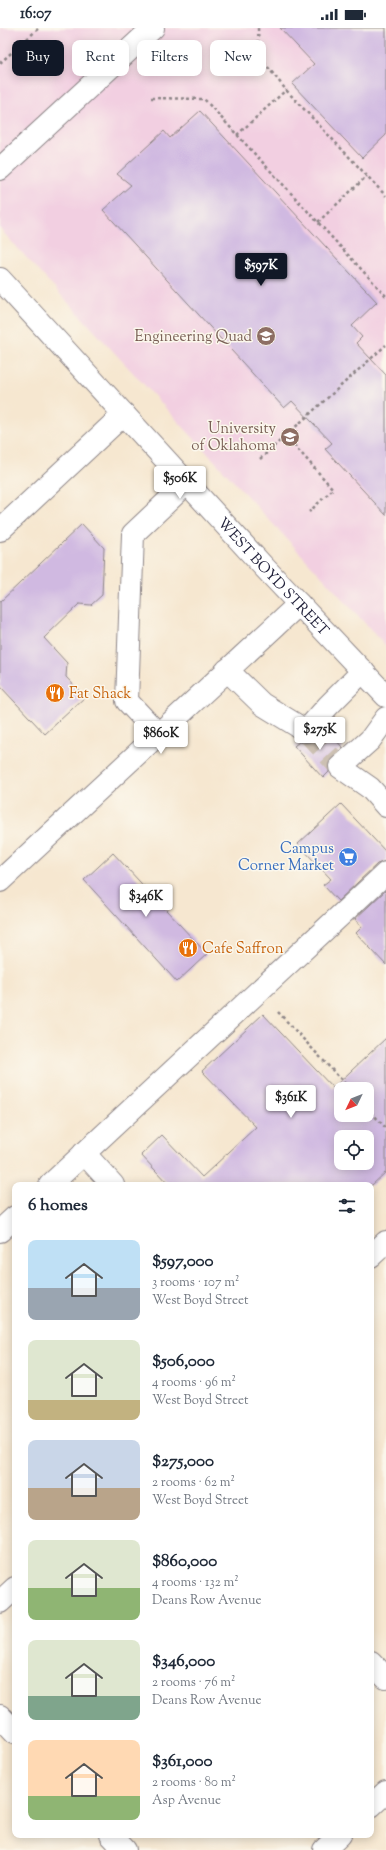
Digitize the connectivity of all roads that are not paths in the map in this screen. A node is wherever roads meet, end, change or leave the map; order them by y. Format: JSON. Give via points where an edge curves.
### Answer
{"nodes":[{"id":1,"x":153,"y":28,"type":"edge"},
{"id":2,"x":0,"y":169,"type":"edge"},
{"id":3,"x":0,"y":279,"type":"edge"},
{"id":4,"x":124,"y":414,"type":"junction"},
{"id":5,"x":187,"y":483,"type":"junction"},
{"id":6,"x":0,"y":530,"type":"edge"},
{"id":7,"x":299,"y":604,"type":"junction"},
{"id":8,"x":227,"y":670,"type":"junction"},
{"id":9,"x":363,"y":671,"type":"junction"},
{"id":10,"x":386,"y":696,"type":"edge"},
{"id":11,"x":386,"y":718,"type":"edge"},
{"id":12,"x":158,"y":734,"type":"junction"},
{"id":13,"x":386,"y":806,"type":"edge"},
{"id":14,"x":386,"y":873,"type":"edge"},
{"id":15,"x":0,"y":881,"type":"edge"},
{"id":16,"x":84,"y":1153,"type":"junction"},
{"id":17,"x":53,"y":1182,"type":"edge"},
{"id":18,"x":110,"y":1182,"type":"edge"},
{"id":19,"x":12,"y":1220,"type":"edge"},
{"id":20,"x":0,"y":1231,"type":"edge"},
{"id":21,"x":386,"y":1242,"type":"edge"},
{"id":22,"x":374,"y":1253,"type":"edge"},
{"id":23,"x":12,"y":1591,"type":"edge"},
{"id":24,"x":0,"y":1602,"type":"edge"},
{"id":25,"x":374,"y":1665,"type":"edge"},
{"id":26,"x":386,"y":1678,"type":"edge"},
{"id":27,"x":0,"y":1716,"type":"edge"},
{"id":28,"x":12,"y":1729,"type":"edge"},
{"id":29,"x":386,"y":1792,"type":"edge"},
{"id":30,"x":374,"y":1803,"type":"edge"},
{"id":31,"x":114,"y":1838,"type":"edge"},
{"id":32,"x":337,"y":1838,"type":"edge"},
{"id":33,"x":125,"y":1850,"type":"edge"},
{"id":34,"x":324,"y":1850,"type":"edge"}],
"edges":[{"from":1,"to":2,"type":"street"},
{"from":3,"to":4,"type":"street","name":"WEST BOYD STREET"},
{"from":4,"to":5,"type":"street","name":"WEST BOYD STREET"},
{"from":4,"to":6,"type":"street"},
{"from":5,"to":7,"type":"street","name":"WEST BOYD STREET"},
{"from":5,"to":12,"type":"street","via":[[133,534],[127,701]]},
{"from":7,"to":8,"type":"street"},
{"from":7,"to":9,"type":"street","name":"WEST BOYD STREET"},
{"from":8,"to":9,"type":"street","via":[[262,704],[306,731]]},
{"from":8,"to":12,"type":"street"},
{"from":9,"to":10,"type":"street","name":"WEST BOYD STREET"},
{"from":11,"to":13,"type":"street","via":[[370,740],[340,767],[370,788]]},
{"from":12,"to":15,"type":"street"},
{"from":14,"to":16,"type":"street"},
{"from":16,"to":17,"type":"street"},
{"from":16,"to":18,"type":"street"},
{"from":19,"to":20,"type":"street"},
{"from":21,"to":22,"type":"street"},
{"from":23,"to":24,"type":"street"},
{"from":25,"to":26,"type":"street"},
{"from":27,"to":28,"type":"street"},
{"from":29,"to":30,"type":"street"},
{"from":31,"to":33,"type":"street"},
{"from":32,"to":34,"type":"street"}]}
